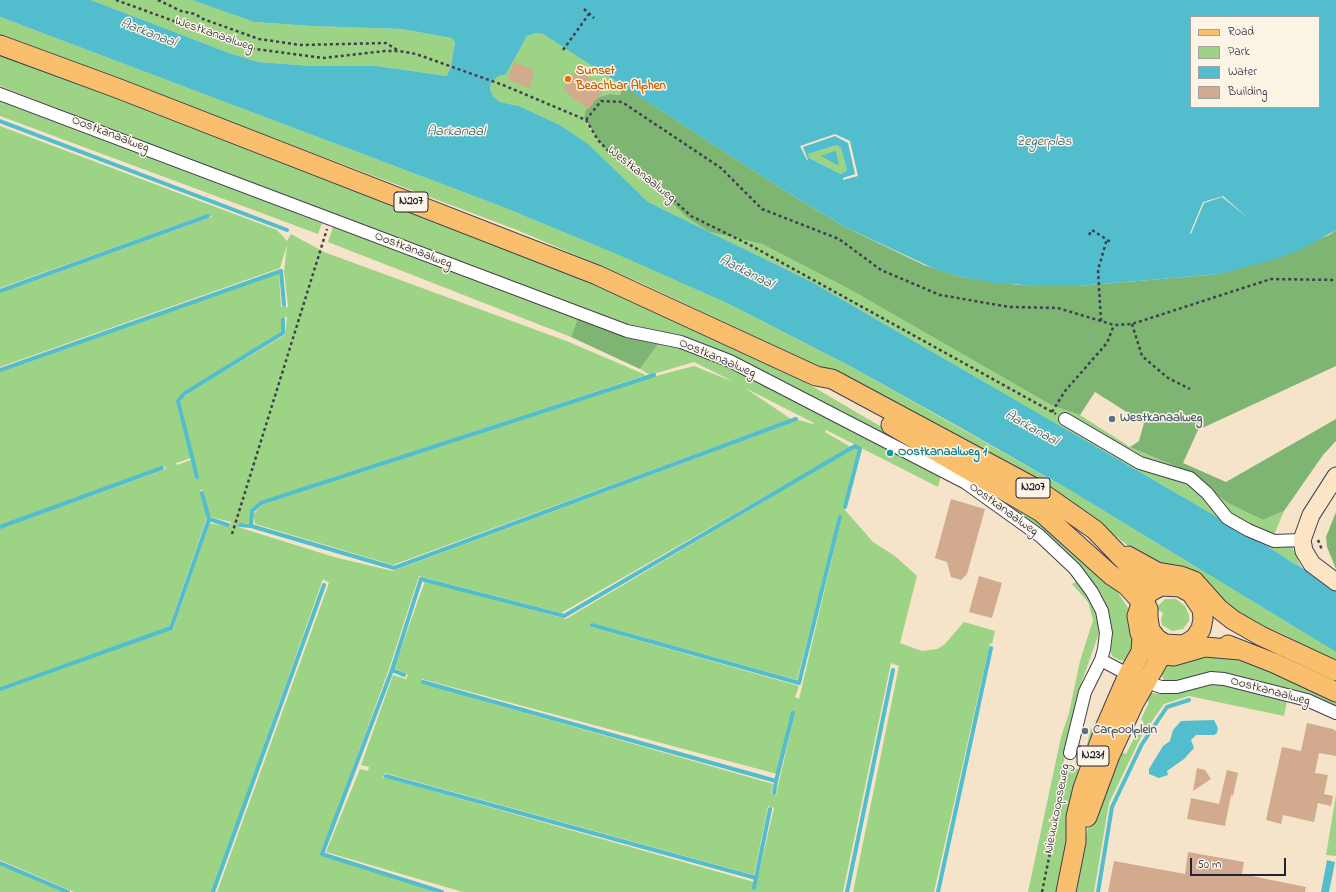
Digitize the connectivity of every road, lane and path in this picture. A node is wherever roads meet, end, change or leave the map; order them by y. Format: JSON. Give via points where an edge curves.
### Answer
{"nodes":[{"id":1,"x":116,"y":0,"type":"edge"},
{"id":2,"x":158,"y":0,"type":"edge"},
{"id":3,"x":584,"y":9,"type":"dead end"},
{"id":4,"x":589,"y":14,"type":"junction"},
{"id":5,"x":594,"y":18,"type":"dead end"},
{"id":6,"x":0,"y":45,"type":"edge"},
{"id":7,"x":562,"y":50,"type":"dead end"},
{"id":8,"x":399,"y":51,"type":"junction"},
{"id":9,"x":0,"y":94,"type":"edge"},
{"id":10,"x":586,"y":120,"type":"junction"},
{"id":11,"x":331,"y":219,"type":"junction"},
{"id":12,"x":1089,"y":235,"type":"dead end"},
{"id":13,"x":1107,"y":239,"type":"junction"},
{"id":14,"x":1112,"y":243,"type":"dead end"},
{"id":15,"x":1336,"y":280,"type":"edge"},
{"id":16,"x":1101,"y":321,"type":"junction"},
{"id":17,"x":1132,"y":324,"type":"junction"},
{"id":18,"x":1114,"y":325,"type":"junction"},
{"id":19,"x":816,"y":376,"type":"junction"},
{"id":20,"x":1190,"y":389,"type":"dead end"},
{"id":21,"x":1065,"y":419,"type":"dead end"},
{"id":22,"x":1336,"y":476,"type":"edge"},
{"id":23,"x":232,"y":534,"type":"dead end"},
{"id":24,"x":1302,"y":540,"type":"junction"},
{"id":25,"x":1108,"y":543,"type":"junction"},
{"id":26,"x":1336,"y":582,"type":"edge"},
{"id":27,"x":1145,"y":600,"type":"junction"},
{"id":28,"x":1203,"y":615,"type":"junction"},
{"id":29,"x":1261,"y":636,"type":"junction"},
{"id":30,"x":1142,"y":638,"type":"junction"},
{"id":31,"x":1192,"y":646,"type":"junction"},
{"id":32,"x":1167,"y":650,"type":"junction"},
{"id":33,"x":1101,"y":660,"type":"junction"},
{"id":34,"x":1336,"y":671,"type":"edge"},
{"id":35,"x":1128,"y":675,"type":"junction"},
{"id":36,"x":1147,"y":682,"type":"junction"},
{"id":37,"x":1336,"y":692,"type":"edge"},
{"id":38,"x":1336,"y":713,"type":"edge"},
{"id":39,"x":1070,"y":753,"type":"joint"},
{"id":40,"x":1076,"y":842,"type":"junction"},
{"id":41,"x":1042,"y":892,"type":"edge"},
{"id":42,"x":1066,"y":892,"type":"edge"}],
"edges":[{"from":1,"to":8,"type":"path","name":"Westkanaalweg","via":[[248,48],[275,53],[323,58]]},
{"from":2,"to":8,"type":"path","via":[[259,39],[300,45],[386,43]]},
{"from":3,"to":4,"type":"path"},
{"from":4,"to":5,"type":"path"},
{"from":4,"to":7,"type":"path"},
{"from":6,"to":19,"type":"main road","name":"Oostkanaalweg","number":"N207","via":[[597,275]]},
{"from":8,"to":10,"type":"path","name":"Westkanaalweg","via":[[503,85]]},
{"from":9,"to":11,"type":"street","name":"Oostkanaalweg"},
{"from":10,"to":16,"type":"path","via":[[601,101],[622,102],[721,168],[762,209],[839,238],[881,270],[940,295],[1010,307],[1058,308]]},
{"from":10,"to":18,"type":"path","name":"Westkanaalweg","via":[[598,140],[612,155],[653,181],[691,216],[750,245],[1052,412],[1065,391],[1107,343]]},
{"from":11,"to":23,"type":"path"},
{"from":11,"to":33,"type":"street","name":"Oostkanaalweg","via":[[628,331],[681,342],[730,361],[966,483],[1040,536],[1084,580],[1104,620],[1106,633]]},
{"from":12,"to":13,"type":"path","via":[[1092,230]]},
{"from":13,"to":14,"type":"path"},
{"from":13,"to":16,"type":"path","via":[[1098,270]]},
{"from":15,"to":17,"type":"path","via":[[1271,279]]},
{"from":16,"to":18,"type":"path"},
{"from":17,"to":18,"type":"path"},
{"from":17,"to":20,"type":"path","via":[[1142,356],[1168,378]]},
{"from":19,"to":25,"type":"main road","name":"Oostkanaalweg","number":"N207","via":[[832,379],[1035,488],[1079,518]]},
{"from":19,"to":27,"type":"main road","name":"Oostkanaalweg","number":"N207","via":[[824,387],[1041,512],[1111,575]]},
{"from":21,"to":24,"type":"street","via":[[1140,463],[1190,478],[1207,493],[1227,518],[1248,530],[1274,541]]},
{"from":22,"to":24,"type":"street","via":[[1311,515]]},
{"from":24,"to":26,"type":"street","via":[[1312,564]]},
{"from":25,"to":27,"type":"main road","number":"N207","via":[[1142,580]]},
{"from":25,"to":29,"type":"main road","number":"N207","via":[[1148,568],[1194,581],[1223,613]]},
{"from":27,"to":28,"type":"main road","via":[[1174,585],[1186,589],[1199,603]]},
{"from":27,"to":30,"type":"main road","via":[[1138,627]]},
{"from":27,"to":32,"type":"main road","number":"N207","via":[[1148,624],[1153,635]]},
{"from":28,"to":29,"type":"main road","number":"N207","via":[[1216,623]]},
{"from":28,"to":31,"type":"main road","via":[[1201,629]]},
{"from":29,"to":34,"type":"main road","number":"N207"},
{"from":30,"to":32,"type":"main road","via":[[1150,648]]},
{"from":30,"to":35,"type":"main road","name":"Nieuwkoopseweg","number":"N231","via":[[1141,652]]},
{"from":31,"to":32,"type":"main road","number":"N207","via":[[1177,656]]},
{"from":31,"to":37,"type":"main road","name":"Oostkanaalweg","number":"N207","via":[[1240,650]]},
{"from":32,"to":36,"type":"main road","name":"Nieuwkoopseweg","number":"N231"},
{"from":33,"to":35,"type":"street","name":"Oostkanaalweg"},
{"from":33,"to":39,"type":"street","name":"Nieuwkoopseweg","via":[[1085,692]]},
{"from":35,"to":36,"type":"street","name":"Oostkanaalweg"},
{"from":35,"to":40,"type":"main road","name":"Nieuwkoopseweg","number":"N231","via":[[1104,728],[1083,788],[1076,817]]},
{"from":36,"to":38,"type":"street","name":"Oostkanaalweg","via":[[1171,688],[1204,679],[1224,679],[1307,700]]},
{"from":36,"to":40,"type":"main road","name":"Nieuwkoopseweg","number":"N231","via":[[1134,703],[1110,755]]},
{"from":39,"to":41,"type":"path","name":"Nieuwkoopseweg"},
{"from":40,"to":42,"type":"main road","name":"Nieuwkoopseweg","number":"N231"}]}
